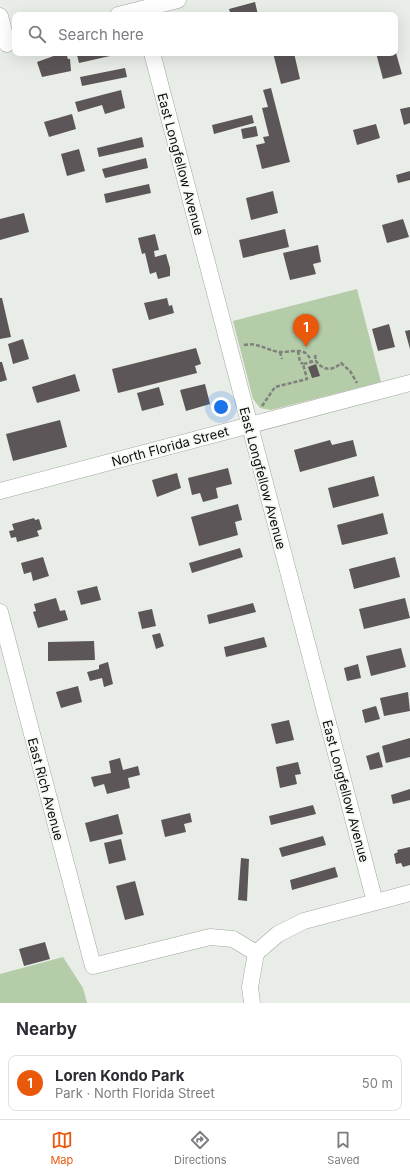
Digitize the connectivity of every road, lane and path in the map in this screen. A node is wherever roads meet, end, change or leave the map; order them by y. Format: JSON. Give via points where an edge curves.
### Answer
{"nodes":[{"id":1,"x":178,"y":0,"type":"edge"},
{"id":2,"x":140,"y":8,"type":"edge"},
{"id":3,"x":127,"y":12,"type":"edge"},
{"id":4,"x":0,"y":16,"type":"edge"},
{"id":5,"x":7,"y":44,"type":"edge"},
{"id":6,"x":153,"y":56,"type":"edge"},
{"id":7,"x":242,"y":346,"type":"dead end"},
{"id":8,"x":298,"y":351,"type":"junction"},
{"id":9,"x":280,"y":352,"type":"junction"},
{"id":10,"x":315,"y":355,"type":"dead end"},
{"id":11,"x":282,"y":359,"type":"dead end"},
{"id":12,"x":316,"y":361,"type":"junction"},
{"id":13,"x":311,"y":362,"type":"junction"},
{"id":14,"x":303,"y":364,"type":"junction"},
{"id":15,"x":410,"y":383,"type":"edge"},
{"id":16,"x":358,"y":385,"type":"dead end"},
{"id":17,"x":262,"y":406,"type":"dead end"},
{"id":18,"x":249,"y":425,"type":"junction"},
{"id":19,"x":0,"y":491,"type":"edge"},
{"id":20,"x":2,"y":626,"type":"edge"},
{"id":21,"x":410,"y":893,"type":"edge"},
{"id":22,"x":375,"y":902,"type":"junction"},
{"id":23,"x":256,"y":953,"type":"junction"},
{"id":24,"x":252,"y":1003,"type":"edge"}],
"edges":[{"from":1,"to":2,"type":"street"},
{"from":2,"to":3,"type":"street"},
{"from":4,"to":5,"type":"street"},
{"from":6,"to":18,"type":"street","name":"East Longfellow Avenue"},
{"from":7,"to":9,"type":"path","via":[[255,345]]},
{"from":8,"to":9,"type":"path"},
{"from":8,"to":13,"type":"path","via":[[307,354]]},
{"from":8,"to":14,"type":"path","via":[[300,362]]},
{"from":9,"to":11,"type":"path"},
{"from":10,"to":12,"type":"path"},
{"from":12,"to":13,"type":"path"},
{"from":12,"to":16,"type":"path","via":[[328,369],[335,368],[341,363],[355,376]]},
{"from":13,"to":14,"type":"path"},
{"from":14,"to":17,"type":"path","via":[[307,379],[275,387]]},
{"from":15,"to":18,"type":"street","name":"North Florida Street"},
{"from":18,"to":19,"type":"street","name":"North Florida Street"},
{"from":18,"to":22,"type":"street","name":"East Longfellow Avenue"},
{"from":20,"to":23,"type":"street","name":"East Rich Avenue","via":[[93,966],[210,937],[233,939]]},
{"from":21,"to":22,"type":"street"},
{"from":22,"to":23,"type":"street","via":[[304,921],[278,934]]},
{"from":23,"to":24,"type":"street","via":[[250,987]]}]}
